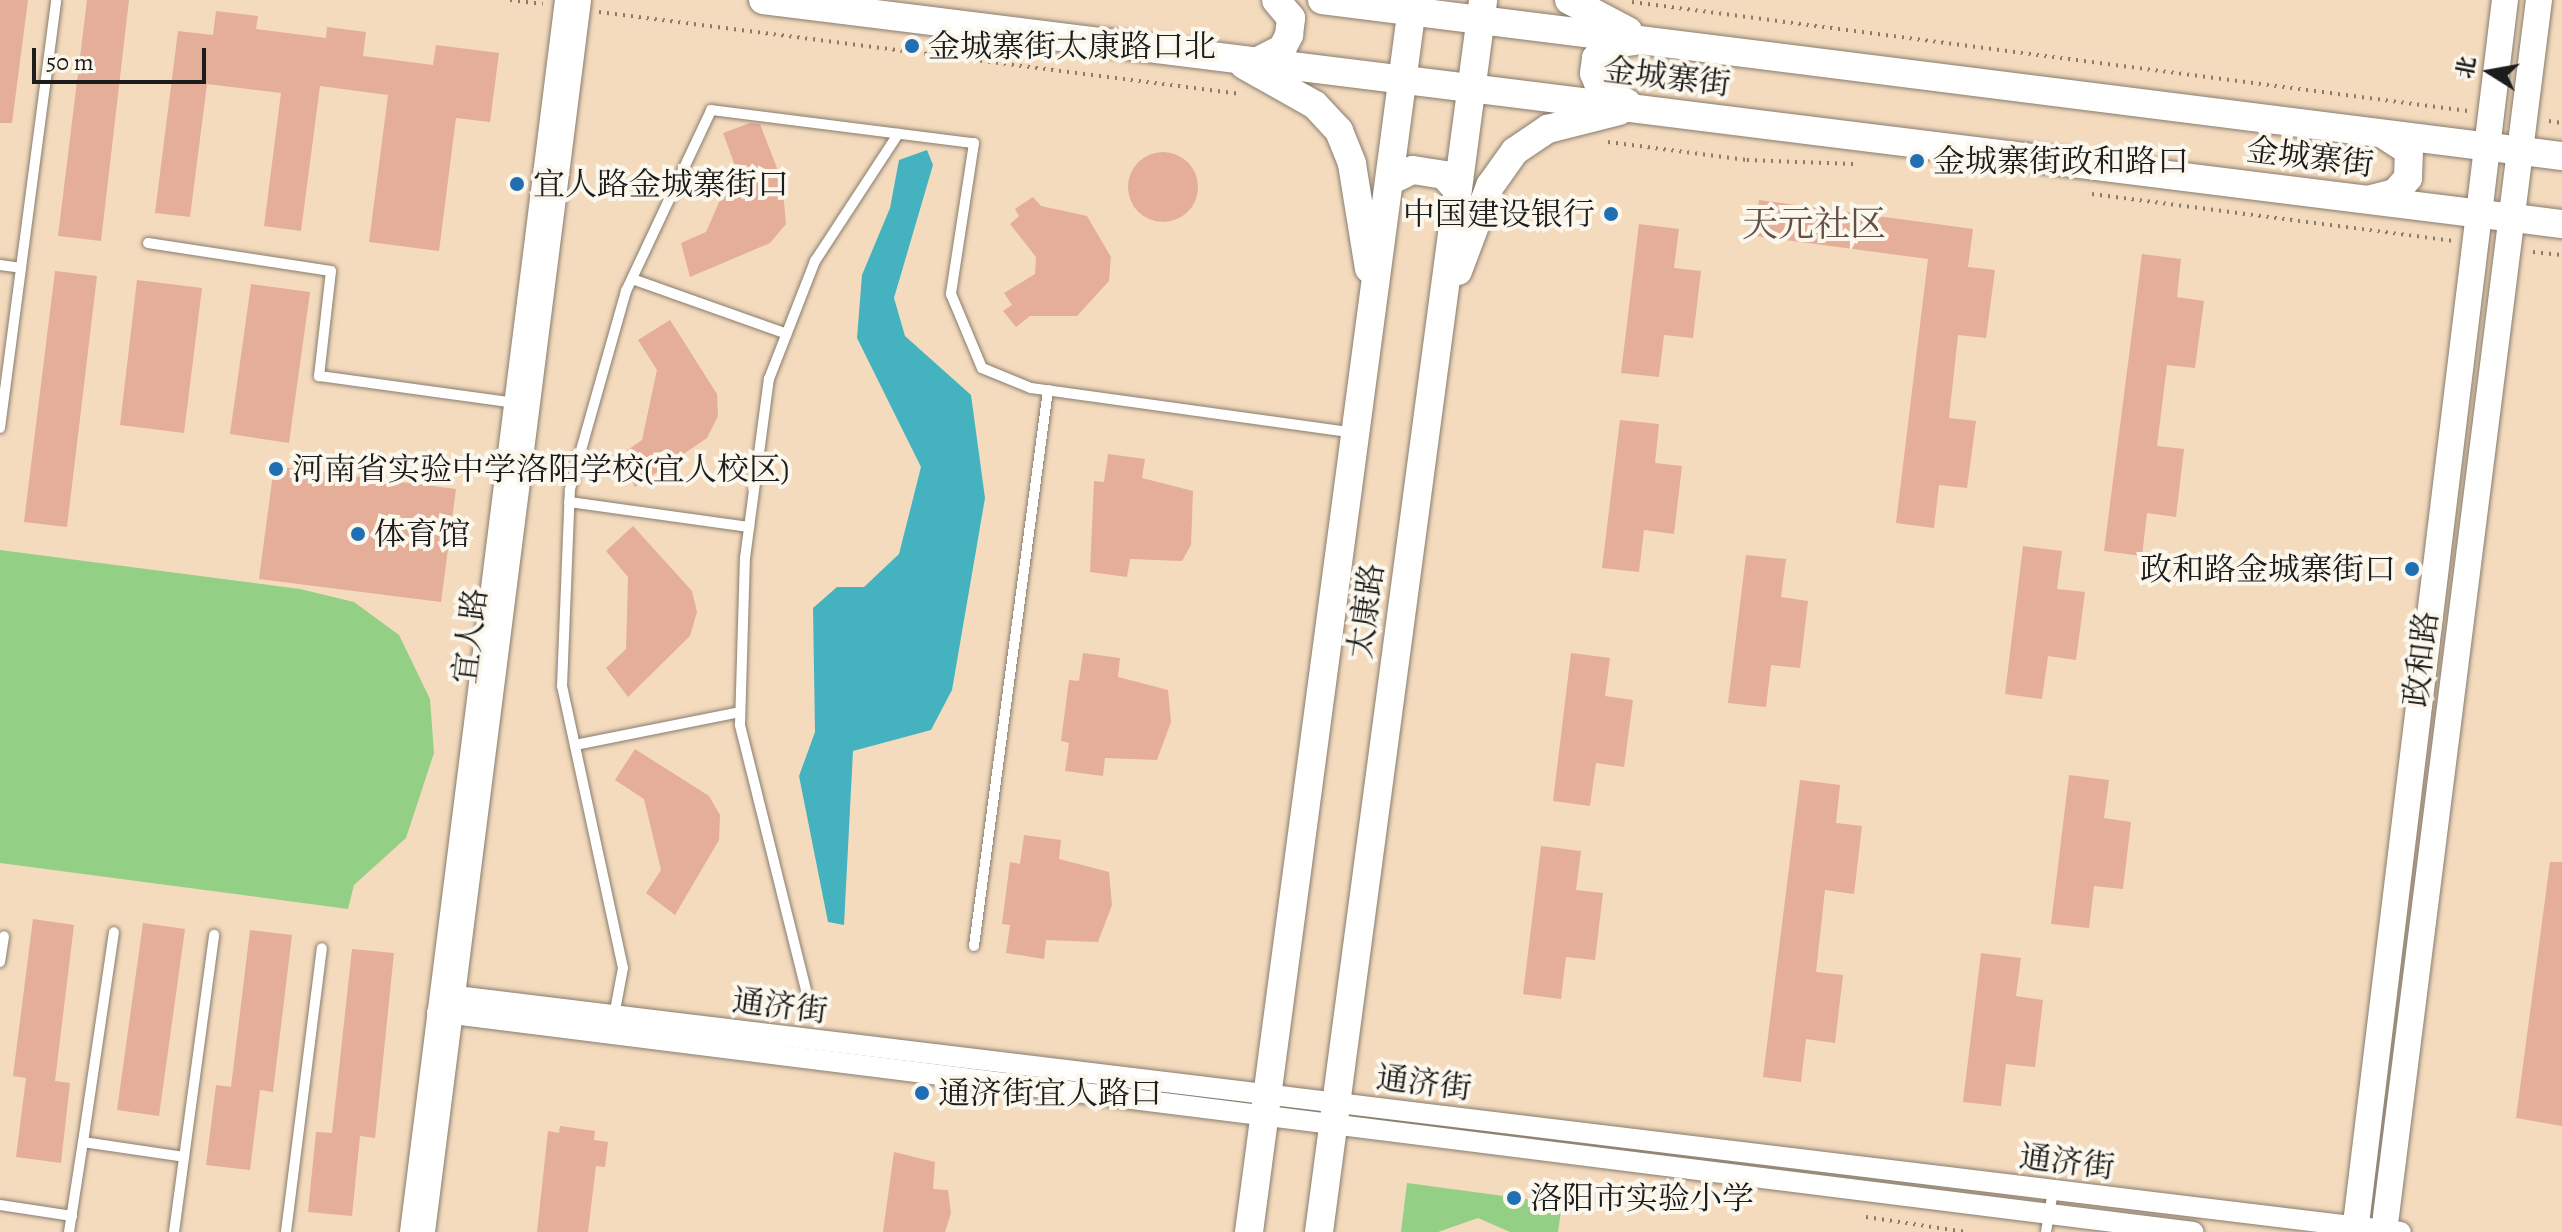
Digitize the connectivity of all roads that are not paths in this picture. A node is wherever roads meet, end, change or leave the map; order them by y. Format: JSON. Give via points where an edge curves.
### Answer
{"nodes":[{"id":1,"x":763,"y":0,"type":"edge"},
{"id":2,"x":1276,"y":0,"type":"edge"},
{"id":3,"x":1322,"y":0,"type":"edge"},
{"id":4,"x":1569,"y":0,"type":"edge"},
{"id":5,"x":2505,"y":0,"type":"edge"},
{"id":6,"x":2539,"y":0,"type":"edge"},
{"id":7,"x":56,"y":1,"type":"edge"},
{"id":8,"x":573,"y":4,"type":"edge"},
{"id":9,"x":1412,"y":6,"type":"edge"},
{"id":10,"x":1482,"y":10,"type":"edge"},
{"id":11,"x":1642,"y":39,"type":"junction"},
{"id":12,"x":1246,"y":60,"type":"junction"},
{"id":13,"x":1403,"y":79,"type":"junction"},
{"id":14,"x":1471,"y":87,"type":"junction"},
{"id":15,"x":1635,"y":107,"type":"junction"},
{"id":16,"x":898,"y":134,"type":"junction"},
{"id":17,"x":2381,"y":134,"type":"junction"},
{"id":18,"x":2484,"y":146,"type":"junction"},
{"id":19,"x":2519,"y":151,"type":"junction"},
{"id":20,"x":2562,"y":156,"type":"edge"},
{"id":21,"x":1390,"y":181,"type":"junction"},
{"id":22,"x":1457,"y":190,"type":"junction"},
{"id":23,"x":2370,"y":199,"type":"junction"},
{"id":24,"x":2477,"y":213,"type":"junction"},
{"id":25,"x":2511,"y":217,"type":"junction"},
{"id":26,"x":2562,"y":224,"type":"edge"},
{"id":27,"x":148,"y":243,"type":"dead end"},
{"id":28,"x":0,"y":265,"type":"edge"},
{"id":29,"x":21,"y":268,"type":"junction"},
{"id":30,"x":632,"y":279,"type":"junction"},
{"id":31,"x":1374,"y":301,"type":"junction"},
{"id":32,"x":1440,"y":317,"type":"junction"},
{"id":33,"x":787,"y":334,"type":"junction"},
{"id":34,"x":1048,"y":390,"type":"junction"},
{"id":35,"x":522,"y":404,"type":"junction"},
{"id":36,"x":0,"y":428,"type":"edge"},
{"id":37,"x":1356,"y":433,"type":"junction"},
{"id":38,"x":569,"y":502,"type":"junction"},
{"id":39,"x":749,"y":527,"type":"junction"},
{"id":40,"x":740,"y":712,"type":"junction"},
{"id":41,"x":575,"y":745,"type":"junction"},
{"id":42,"x":114,"y":932,"type":"dead end"},
{"id":43,"x":214,"y":935,"type":"dead end"},
{"id":44,"x":4,"y":936,"type":"dead end"},
{"id":45,"x":974,"y":946,"type":"dead end"},
{"id":46,"x":322,"y":948,"type":"dead end"},
{"id":47,"x":0,"y":962,"type":"edge"},
{"id":48,"x":806,"y":990,"type":"dead end"},
{"id":49,"x":446,"y":1004,"type":"junction"},
{"id":50,"x":613,"y":1025,"type":"junction"},
{"id":51,"x":1265,"y":1104,"type":"junction"},
{"id":52,"x":1333,"y":1113,"type":"junction"},
{"id":53,"x":83,"y":1142,"type":"junction"},
{"id":54,"x":184,"y":1157,"type":"junction"},
{"id":55,"x":2053,"y":1191,"type":"junction"},
{"id":56,"x":0,"y":1205,"type":"edge"},
{"id":57,"x":72,"y":1216,"type":"junction"},
{"id":58,"x":2048,"y":1223,"type":"edge"},
{"id":59,"x":2355,"y":1229,"type":"edge"},
{"id":60,"x":2390,"y":1231,"type":"edge"},
{"id":61,"x":69,"y":1232,"type":"edge"},
{"id":62,"x":174,"y":1232,"type":"edge"},
{"id":63,"x":286,"y":1232,"type":"edge"},
{"id":64,"x":410,"y":1232,"type":"edge"},
{"id":65,"x":425,"y":1232,"type":"edge"},
{"id":66,"x":1249,"y":1232,"type":"edge"},
{"id":67,"x":1319,"y":1232,"type":"edge"},
{"id":68,"x":2193,"y":1232,"type":"edge"}],
"edges":[{"from":1,"to":12,"type":"main road","name":"金城寨街"},
{"from":2,"to":12,"type":"main road","via":[[1291,18],[1282,49]]},
{"from":3,"to":9,"type":"main road","name":"金城寨街"},
{"from":4,"to":11,"type":"main road"},
{"from":5,"to":18,"type":"street","name":"政和路"},
{"from":6,"to":19,"type":"street","name":"政和路"},
{"from":7,"to":29,"type":"lane"},
{"from":8,"to":35,"type":"street","name":"宜人路"},
{"from":9,"to":10,"type":"main road","name":"金城寨街"},
{"from":9,"to":13,"type":"main road","name":"太康路"},
{"from":10,"to":11,"type":"main road","name":"金城寨街"},
{"from":10,"to":14,"type":"main road","name":"太康路"},
{"from":11,"to":15,"type":"main road","via":[[1611,44],[1596,58],[1594,73],[1600,88]]},
{"from":11,"to":17,"type":"main road","name":"金城寨街"},
{"from":12,"to":13,"type":"main road","name":"金城寨街"},
{"from":12,"to":31,"type":"main road","via":[[1315,105],[1339,131],[1352,164]]},
{"from":13,"to":14,"type":"main road","name":"金城寨街"},
{"from":13,"to":21,"type":"main road","name":"太康路"},
{"from":14,"to":15,"type":"main road","name":"金城寨街"},
{"from":14,"to":22,"type":"main road","name":"太康路"},
{"from":15,"to":23,"type":"main road","name":"金城寨街"},
{"from":15,"to":32,"type":"main road","via":[[1548,129],[1515,151],[1490,186]]},
{"from":16,"to":30,"type":"lane","via":[[711,110]]},
{"from":16,"to":33,"type":"lane","via":[[815,261]]},
{"from":16,"to":34,"type":"lane","via":[[974,143],[951,294],[982,368]]},
{"from":17,"to":18,"type":"main road","name":"金城寨街"},
{"from":17,"to":23,"type":"main road","via":[[2403,143],[2411,162],[2402,187]]},
{"from":18,"to":19,"type":"main road","name":"金城寨街"},
{"from":18,"to":24,"type":"street","name":"政和路"},
{"from":19,"to":20,"type":"main road","name":"金城寨街"},
{"from":19,"to":25,"type":"street","name":"政和路"},
{"from":21,"to":22,"type":"main road","via":[[1413,170],[1444,175]]},
{"from":21,"to":31,"type":"main road","name":"太康路"},
{"from":22,"to":32,"type":"main road","name":"太康路"},
{"from":23,"to":24,"type":"main road","name":"金城寨街"},
{"from":24,"to":25,"type":"main road","name":"金城寨街"},
{"from":24,"to":59,"type":"street","name":"政和路"},
{"from":25,"to":26,"type":"main road","name":"金城寨街"},
{"from":25,"to":60,"type":"street","name":"政和路"},
{"from":27,"to":35,"type":"lane","via":[[331,271],[319,376]]},
{"from":28,"to":29,"type":"lane"},
{"from":29,"to":36,"type":"lane"},
{"from":30,"to":33,"type":"lane"},
{"from":30,"to":38,"type":"lane"},
{"from":31,"to":37,"type":"main road","name":"太康路"},
{"from":32,"to":52,"type":"main road","name":"太康路"},
{"from":33,"to":39,"type":"lane","via":[[769,379]]},
{"from":34,"to":37,"type":"lane"},
{"from":34,"to":45,"type":"lane"},
{"from":35,"to":49,"type":"street","name":"宜人路"},
{"from":37,"to":51,"type":"main road","name":"太康路"},
{"from":38,"to":39,"type":"lane"},
{"from":38,"to":41,"type":"lane","via":[[562,686]]},
{"from":39,"to":40,"type":"lane"},
{"from":40,"to":41,"type":"lane"},
{"from":40,"to":48,"type":"lane"},
{"from":41,"to":50,"type":"lane","via":[[623,968]]},
{"from":42,"to":53,"type":"lane"},
{"from":43,"to":54,"type":"lane"},
{"from":44,"to":47,"type":"lane"},
{"from":46,"to":63,"type":"lane"},
{"from":49,"to":50,"type":"street","name":"通济街"},
{"from":49,"to":64,"type":"street","name":"宜人路"},
{"from":49,"to":65,"type":"street","name":"宜人路"},
{"from":50,"to":51,"type":"street","name":"通济街"},
{"from":51,"to":52,"type":"street","name":"通济街"},
{"from":51,"to":66,"type":"main road","name":"太康路"},
{"from":52,"to":55,"type":"street","name":"通济街"},
{"from":52,"to":58,"type":"street","name":"通济街"},
{"from":52,"to":67,"type":"main road","name":"太康路"},
{"from":53,"to":54,"type":"lane"},
{"from":53,"to":57,"type":"lane"},
{"from":54,"to":62,"type":"lane"},
{"from":55,"to":58,"type":"lane"},
{"from":55,"to":59,"type":"street","name":"通济街"},
{"from":56,"to":57,"type":"lane"},
{"from":57,"to":61,"type":"lane"},
{"from":58,"to":68,"type":"street","name":"通济街"},
{"from":59,"to":60,"type":"street","name":"通济街"}]}
